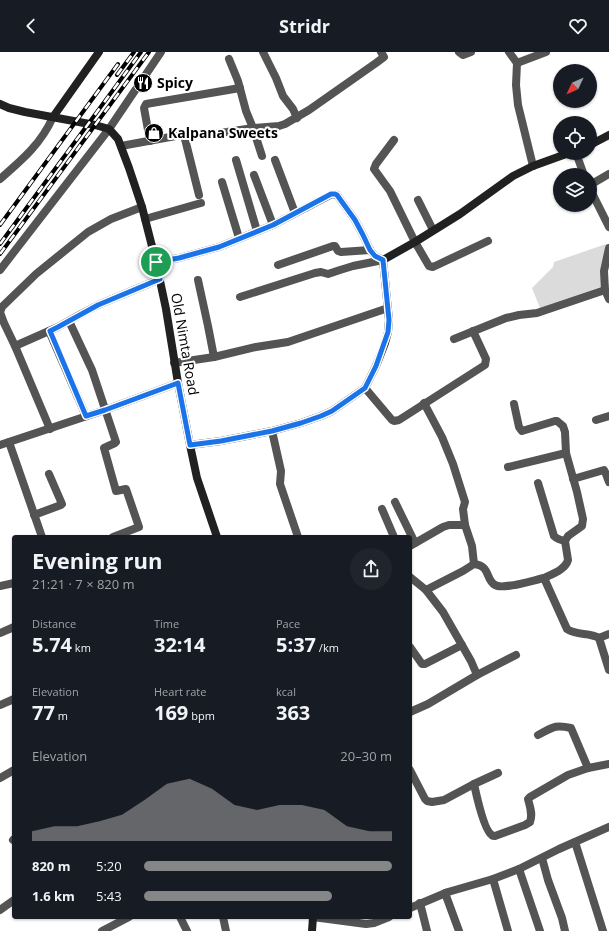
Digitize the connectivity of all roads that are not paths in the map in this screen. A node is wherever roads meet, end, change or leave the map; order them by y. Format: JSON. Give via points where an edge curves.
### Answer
{"nodes":[{"id":1,"x":99,"y":52,"type":"edge"},
{"id":2,"x":161,"y":52,"type":"edge"},
{"id":3,"x":263,"y":52,"type":"edge"},
{"id":4,"x":381,"y":52,"type":"edge"},
{"id":5,"x":459,"y":52,"type":"edge"},
{"id":6,"x":471,"y":52,"type":"edge"},
{"id":7,"x":509,"y":52,"type":"edge"},
{"id":8,"x":546,"y":52,"type":"edge"},
{"id":9,"x":229,"y":59,"type":"dead end"},
{"id":10,"x":517,"y":64,"type":"junction"},
{"id":11,"x":240,"y":88,"type":"junction"},
{"id":12,"x":0,"y":104,"type":"edge"},
{"id":13,"x":53,"y":117,"type":"junction"},
{"id":14,"x":297,"y":118,"type":"junction"},
{"id":15,"x":253,"y":128,"type":"junction"},
{"id":16,"x":109,"y":129,"type":"junction"},
{"id":17,"x":184,"y":135,"type":"junction"},
{"id":18,"x":609,"y":135,"type":"edge"},
{"id":19,"x":394,"y":140,"type":"dead end"},
{"id":20,"x":150,"y":141,"type":"junction"},
{"id":21,"x":597,"y":141,"type":"edge"},
{"id":22,"x":121,"y":146,"type":"junction"},
{"id":23,"x":262,"y":156,"type":"dead end"},
{"id":24,"x":553,"y":159,"type":"edge"},
{"id":25,"x":236,"y":160,"type":"dead end"},
{"id":26,"x":275,"y":160,"type":"dead end"},
{"id":27,"x":533,"y":166,"type":"junction"},
{"id":28,"x":609,"y":174,"type":"edge"},
{"id":29,"x":254,"y":175,"type":"dead end"},
{"id":30,"x":0,"y":179,"type":"edge"},
{"id":31,"x":597,"y":181,"type":"edge"},
{"id":32,"x":222,"y":182,"type":"dead end"},
{"id":33,"x":418,"y":200,"type":"dead end"},
{"id":34,"x":597,"y":203,"type":"edge"},
{"id":35,"x":142,"y":207,"type":"junction"},
{"id":36,"x":295,"y":213,"type":"junction"},
{"id":37,"x":145,"y":219,"type":"junction"},
{"id":38,"x":273,"y":225,"type":"junction"},
{"id":39,"x":609,"y":227,"type":"edge"},
{"id":40,"x":433,"y":230,"type":"junction"},
{"id":41,"x":258,"y":231,"type":"junction"},
{"id":42,"x":239,"y":238,"type":"junction"},
{"id":43,"x":488,"y":240,"type":"dead end"},
{"id":44,"x":415,"y":242,"type":"junction"},
{"id":45,"x":609,"y":248,"type":"edge"},
{"id":46,"x":370,"y":250,"type":"junction"},
{"id":47,"x":383,"y":260,"type":"junction"},
{"id":48,"x":156,"y":262,"type":"junction"},
{"id":49,"x":278,"y":265,"type":"dead end"},
{"id":50,"x":0,"y":270,"type":"edge"},
{"id":51,"x":160,"y":279,"type":"junction"},
{"id":52,"x":198,"y":280,"type":"dead end"},
{"id":53,"x":605,"y":290,"type":"junction"},
{"id":54,"x":240,"y":297,"type":"dead end"},
{"id":55,"x":609,"y":299,"type":"edge"},
{"id":56,"x":388,"y":308,"type":"junction"},
{"id":57,"x":69,"y":321,"type":"junction"},
{"id":58,"x":50,"y":331,"type":"junction"},
{"id":59,"x":473,"y":331,"type":"junction"},
{"id":60,"x":454,"y":338,"type":"dead end"},
{"id":61,"x":15,"y":346,"type":"junction"},
{"id":62,"x":214,"y":357,"type":"junction"},
{"id":63,"x":174,"y":363,"type":"junction"},
{"id":64,"x":178,"y":383,"type":"junction"},
{"id":65,"x":365,"y":388,"type":"junction"},
{"id":66,"x":424,"y":403,"type":"junction"},
{"id":67,"x":514,"y":404,"type":"dead end"},
{"id":68,"x":105,"y":410,"type":"junction"},
{"id":69,"x":86,"y":416,"type":"junction"},
{"id":70,"x":609,"y":416,"type":"edge"},
{"id":71,"x":596,"y":420,"type":"dead end"},
{"id":72,"x":50,"y":429,"type":"junction"},
{"id":73,"x":272,"y":431,"type":"junction"},
{"id":74,"x":9,"y":442,"type":"junction"},
{"id":75,"x":0,"y":445,"type":"edge"},
{"id":76,"x":190,"y":445,"type":"junction"},
{"id":77,"x":566,"y":453,"type":"junction"},
{"id":78,"x":508,"y":467,"type":"dead end"},
{"id":79,"x":50,"y":474,"type":"dead end"},
{"id":80,"x":573,"y":479,"type":"junction"},
{"id":81,"x":609,"y":482,"type":"edge"},
{"id":82,"x":538,"y":483,"type":"dead end"},
{"id":83,"x":395,"y":502,"type":"dead end"},
{"id":84,"x":382,"y":509,"type":"dead end"},
{"id":85,"x":34,"y":515,"type":"junction"},
{"id":86,"x":465,"y":525,"type":"junction"},
{"id":87,"x":41,"y":535,"type":"edge"},
{"id":88,"x":118,"y":535,"type":"edge"},
{"id":89,"x":216,"y":535,"type":"edge"},
{"id":90,"x":297,"y":535,"type":"edge"},
{"id":91,"x":393,"y":535,"type":"edge"},
{"id":92,"x":408,"y":535,"type":"edge"},
{"id":93,"x":565,"y":541,"type":"junction"},
{"id":94,"x":412,"y":544,"type":"edge"},
{"id":95,"x":474,"y":564,"type":"junction"},
{"id":96,"x":544,"y":578,"type":"junction"},
{"id":97,"x":412,"y":579,"type":"edge"},
{"id":98,"x":12,"y":583,"type":"edge"},
{"id":99,"x":0,"y":586,"type":"edge"},
{"id":100,"x":426,"y":590,"type":"junction"},
{"id":101,"x":12,"y":628,"type":"edge"},
{"id":102,"x":0,"y":633,"type":"edge"},
{"id":103,"x":609,"y":634,"type":"edge"},
{"id":104,"x":599,"y":638,"type":"junction"},
{"id":105,"x":462,"y":645,"type":"junction"},
{"id":106,"x":412,"y":650,"type":"edge"},
{"id":107,"x":516,"y":655,"type":"dead end"},
{"id":108,"x":609,"y":670,"type":"edge"},
{"id":109,"x":477,"y":675,"type":"junction"},
{"id":110,"x":12,"y":699,"type":"edge"},
{"id":111,"x":0,"y":705,"type":"edge"},
{"id":112,"x":412,"y":711,"type":"edge"},
{"id":113,"x":538,"y":735,"type":"dead end"},
{"id":114,"x":609,"y":764,"type":"edge"},
{"id":115,"x":588,"y":768,"type":"junction"},
{"id":116,"x":12,"y":771,"type":"edge"},
{"id":117,"x":498,"y":773,"type":"dead end"},
{"id":118,"x":412,"y":774,"type":"edge"},
{"id":119,"x":0,"y":778,"type":"edge"},
{"id":120,"x":474,"y":784,"type":"junction"},
{"id":121,"x":609,"y":827,"type":"edge"},
{"id":122,"x":575,"y":842,"type":"junction"},
{"id":123,"x":542,"y":858,"type":"junction"},
{"id":124,"x":519,"y":869,"type":"junction"},
{"id":125,"x":493,"y":879,"type":"junction"},
{"id":126,"x":445,"y":893,"type":"junction"},
{"id":127,"x":12,"y":901,"type":"edge"},
{"id":128,"x":420,"y":903,"type":"junction"},
{"id":129,"x":412,"y":907,"type":"edge"},
{"id":130,"x":0,"y":910,"type":"edge"},
{"id":131,"x":181,"y":919,"type":"edge"},
{"id":132,"x":223,"y":919,"type":"edge"},
{"id":133,"x":313,"y":919,"type":"edge"},
{"id":134,"x":328,"y":919,"type":"edge"},
{"id":135,"x":384,"y":919,"type":"edge"},
{"id":136,"x":115,"y":920,"type":"edge"},
{"id":137,"x":102,"y":931,"type":"edge"},
{"id":138,"x":186,"y":931,"type":"edge"},
{"id":139,"x":226,"y":931,"type":"edge"},
{"id":140,"x":312,"y":931,"type":"edge"},
{"id":141,"x":427,"y":931,"type":"edge"},
{"id":142,"x":459,"y":931,"type":"edge"},
{"id":143,"x":508,"y":931,"type":"edge"},
{"id":144,"x":540,"y":931,"type":"edge"},
{"id":145,"x":565,"y":931,"type":"edge"},
{"id":146,"x":602,"y":931,"type":"edge"}],
"edges":[{"from":1,"to":13,"type":"street"},
{"from":2,"to":16,"type":"street"},
{"from":3,"to":14,"type":"street","via":[[283,96]]},
{"from":4,"to":14,"type":"street","via":[[384,57]]},
{"from":5,"to":6,"type":"street","via":[[463,55]]},
{"from":7,"to":10,"type":"street"},
{"from":8,"to":10,"type":"street"},
{"from":9,"to":11,"type":"street"},
{"from":10,"to":27,"type":"street","via":[[518,105]]},
{"from":11,"to":15,"type":"street"},
{"from":11,"to":20,"type":"street","via":[[146,104],[144,108]]},
{"from":12,"to":13,"type":"street"},
{"from":13,"to":16,"type":"street"},
{"from":13,"to":30,"type":"street","via":[[34,148]]},
{"from":14,"to":15,"type":"street","via":[[279,126]]},
{"from":15,"to":17,"type":"street"},
{"from":15,"to":23,"type":"street"},
{"from":16,"to":22,"type":"street","name":"Old Nimta Road"},
{"from":16,"to":50,"type":"street"},
{"from":17,"to":20,"type":"street"},
{"from":17,"to":37,"type":"street","via":[[200,199]]},
{"from":18,"to":21,"type":"street"},
{"from":19,"to":44,"type":"street","via":[[374,169],[390,191]]},
{"from":20,"to":22,"type":"street"},
{"from":22,"to":35,"type":"street","name":"Old Nimta Road"},
{"from":24,"to":27,"type":"street"},
{"from":25,"to":41,"type":"street"},
{"from":26,"to":36,"type":"street"},
{"from":27,"to":40,"type":"street","via":[[513,176]]},
{"from":28,"to":31,"type":"street"},
{"from":29,"to":38,"type":"street"},
{"from":32,"to":42,"type":"street"},
{"from":33,"to":40,"type":"street"},
{"from":34,"to":39,"type":"street"},
{"from":35,"to":37,"type":"street","name":"Old Nimta Road"},
{"from":35,"to":61,"type":"street","via":[[111,219],[88,232],[36,274],[2,307],[1,317]]},
{"from":36,"to":38,"type":"street"},
{"from":36,"to":46,"type":"street","via":[[335,194],[355,220]]},
{"from":37,"to":48,"type":"street","name":"Old Nimta Road"},
{"from":38,"to":41,"type":"street"},
{"from":40,"to":44,"type":"street"},
{"from":41,"to":42,"type":"street"},
{"from":42,"to":48,"type":"street","via":[[195,254]]},
{"from":43,"to":44,"type":"street","via":[[431,267]]},
{"from":44,"to":47,"type":"street"},
{"from":45,"to":53,"type":"street","via":[[604,271]]},
{"from":46,"to":47,"type":"street"},
{"from":46,"to":49,"type":"street","via":[[341,252],[333,246]]},
{"from":47,"to":54,"type":"street","via":[[328,274],[315,273]]},
{"from":47,"to":56,"type":"street"},
{"from":48,"to":51,"type":"street","name":"Old Nimta Road"},
{"from":51,"to":57,"type":"street","via":[[98,305]]},
{"from":51,"to":63,"type":"street","name":"Old Nimta Road"},
{"from":52,"to":62,"type":"street"},
{"from":53,"to":55,"type":"street"},
{"from":53,"to":59,"type":"street","via":[[537,313],[506,318]]},
{"from":56,"to":62,"type":"street","via":[[288,342]]},
{"from":56,"to":65,"type":"street","via":[[388,332],[385,343]]},
{"from":57,"to":58,"type":"street"},
{"from":57,"to":68,"type":"street","via":[[92,370]]},
{"from":58,"to":61,"type":"street"},
{"from":58,"to":69,"type":"street"},
{"from":59,"to":60,"type":"street"},
{"from":59,"to":66,"type":"street","via":[[486,359],[485,365]]},
{"from":61,"to":72,"type":"street"},
{"from":62,"to":63,"type":"street"},
{"from":63,"to":64,"type":"street","name":"Old Nimta Road"},
{"from":64,"to":68,"type":"street"},
{"from":64,"to":76,"type":"street","name":"Old Nimta Road"},
{"from":65,"to":66,"type":"street","via":[[394,421]]},
{"from":65,"to":73,"type":"street","via":[[332,411]]},
{"from":66,"to":86,"type":"street","via":[[453,464],[465,502]]},
{"from":67,"to":77,"type":"street","via":[[522,431],[555,421],[563,426]]},
{"from":68,"to":69,"type":"street"},
{"from":68,"to":88,"type":"street","via":[[116,442],[104,448],[116,491],[126,489],[139,527]]},
{"from":69,"to":72,"type":"street"},
{"from":70,"to":71,"type":"street"},
{"from":72,"to":74,"type":"street"},
{"from":73,"to":76,"type":"street"},
{"from":73,"to":90,"type":"street","via":[[282,471],[280,484]]},
{"from":74,"to":75,"type":"street"},
{"from":74,"to":85,"type":"street"},
{"from":76,"to":89,"type":"street","name":"Old Nimta Road","via":[[197,478]]},
{"from":77,"to":78,"type":"street"},
{"from":77,"to":80,"type":"street"},
{"from":79,"to":85,"type":"street","via":[[62,504]]},
{"from":80,"to":81,"type":"street","via":[[604,470]]},
{"from":80,"to":93,"type":"street","via":[[583,524]]},
{"from":82,"to":93,"type":"street","via":[[554,536]]},
{"from":83,"to":92,"type":"street"},
{"from":84,"to":91,"type":"street"},
{"from":85,"to":87,"type":"street"},
{"from":86,"to":94,"type":"street","via":[[443,526]]},
{"from":86,"to":95,"type":"street","via":[[472,546]]},
{"from":93,"to":96,"type":"street","via":[[567,564]]},
{"from":95,"to":96,"type":"street","via":[[482,566],[494,585],[499,586],[513,586]]},
{"from":95,"to":100,"type":"street"},
{"from":96,"to":104,"type":"street","via":[[567,629]]},
{"from":97,"to":100,"type":"street"},
{"from":98,"to":99,"type":"street"},
{"from":100,"to":105,"type":"street","via":[[443,612]]},
{"from":101,"to":102,"type":"street"},
{"from":103,"to":104,"type":"street"},
{"from":104,"to":108,"type":"street"},
{"from":105,"to":106,"type":"street","via":[[425,664],[422,664]]},
{"from":105,"to":109,"type":"street"},
{"from":107,"to":109,"type":"street"},
{"from":109,"to":112,"type":"street"},
{"from":110,"to":111,"type":"street"},
{"from":113,"to":115,"type":"street","via":[[555,726],[571,728]]},
{"from":114,"to":115,"type":"street"},
{"from":115,"to":120,"type":"street","via":[[568,775],[530,797],[530,822],[495,836],[492,836],[487,828]]},
{"from":116,"to":119,"type":"street"},
{"from":117,"to":120,"type":"street"},
{"from":118,"to":120,"type":"street","via":[[429,802],[444,800]]},
{"from":121,"to":122,"type":"street"},
{"from":122,"to":123,"type":"street"},
{"from":122,"to":146,"type":"street"},
{"from":123,"to":124,"type":"street"},
{"from":123,"to":145,"type":"street"},
{"from":124,"to":125,"type":"street"},
{"from":124,"to":144,"type":"street"},
{"from":125,"to":126,"type":"street"},
{"from":125,"to":143,"type":"street"},
{"from":126,"to":128,"type":"street"},
{"from":126,"to":142,"type":"street"},
{"from":127,"to":130,"type":"street"},
{"from":128,"to":129,"type":"street"},
{"from":128,"to":141,"type":"street"},
{"from":131,"to":138,"type":"street"},
{"from":132,"to":139,"type":"street"},
{"from":133,"to":140,"type":"street"},
{"from":134,"to":135,"type":"street","via":[[366,924]]},
{"from":136,"to":137,"type":"street"}]}
